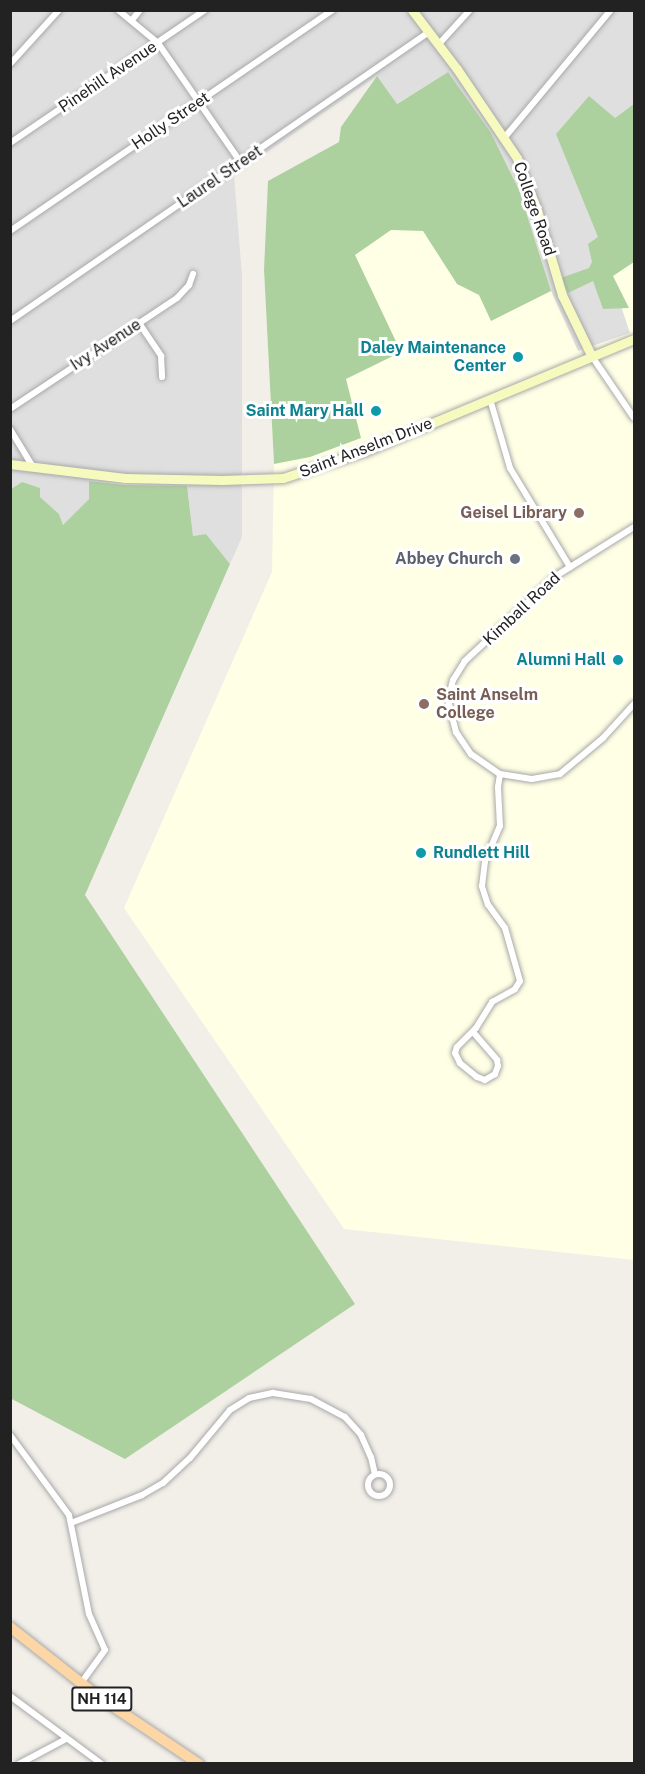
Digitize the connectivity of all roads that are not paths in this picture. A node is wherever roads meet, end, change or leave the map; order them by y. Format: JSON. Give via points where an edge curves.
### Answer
{"nodes":[{"id":1,"x":59,"y":10,"type":"edge"},
{"id":2,"x":118,"y":10,"type":"edge"},
{"id":3,"x":140,"y":10,"type":"edge"},
{"id":4,"x":205,"y":10,"type":"edge"},
{"id":5,"x":333,"y":10,"type":"edge"},
{"id":6,"x":412,"y":10,"type":"edge"},
{"id":7,"x":470,"y":10,"type":"edge"},
{"id":8,"x":610,"y":10,"type":"edge"},
{"id":9,"x":132,"y":20,"type":"junction"},
{"id":10,"x":429,"y":32,"type":"junction"},
{"id":11,"x":158,"y":43,"type":"junction"},
{"id":12,"x":438,"y":45,"type":"junction"},
{"id":13,"x":10,"y":64,"type":"edge"},
{"id":14,"x":199,"y":102,"type":"junction"},
{"id":15,"x":505,"y":137,"type":"junction"},
{"id":16,"x":10,"y":143,"type":"edge"},
{"id":17,"x":241,"y":163,"type":"junction"},
{"id":18,"x":10,"y":231,"type":"edge"},
{"id":19,"x":193,"y":274,"type":"dead end"},
{"id":20,"x":10,"y":321,"type":"edge"},
{"id":21,"x":139,"y":323,"type":"junction"},
{"id":22,"x":634,"y":339,"type":"edge"},
{"id":23,"x":591,"y":355,"type":"junction"},
{"id":24,"x":162,"y":377,"type":"dead end"},
{"id":25,"x":489,"y":399,"type":"junction"},
{"id":26,"x":10,"y":409,"type":"edge"},
{"id":27,"x":634,"y":418,"type":"edge"},
{"id":28,"x":10,"y":429,"type":"edge"},
{"id":29,"x":10,"y":464,"type":"edge"},
{"id":30,"x":33,"y":467,"type":"junction"},
{"id":31,"x":634,"y":527,"type":"edge"},
{"id":32,"x":570,"y":567,"type":"junction"},
{"id":33,"x":634,"y":704,"type":"edge"},
{"id":34,"x":500,"y":774,"type":"junction"},
{"id":35,"x":472,"y":1032,"type":"junction"},
{"id":36,"x":10,"y":1435,"type":"edge"},
{"id":37,"x":375,"y":1474,"type":"dead end"},
{"id":38,"x":71,"y":1522,"type":"junction"},
{"id":39,"x":10,"y":1627,"type":"edge"},
{"id":40,"x":81,"y":1683,"type":"junction"},
{"id":41,"x":10,"y":1696,"type":"edge"},
{"id":42,"x":66,"y":1739,"type":"junction"},
{"id":43,"x":19,"y":1764,"type":"edge"},
{"id":44,"x":102,"y":1764,"type":"edge"},
{"id":45,"x":199,"y":1764,"type":"edge"}],
"edges":[{"from":1,"to":13,"type":"street"},
{"from":2,"to":9,"type":"street"},
{"from":3,"to":9,"type":"street"},
{"from":4,"to":11,"type":"street","name":"Pinehill Avenue"},
{"from":5,"to":14,"type":"street","name":"Holly Street"},
{"from":6,"to":10,"type":"street","name":"College Road"},
{"from":7,"to":12,"type":"street"},
{"from":8,"to":15,"type":"street"},
{"from":9,"to":11,"type":"street"},
{"from":10,"to":12,"type":"street","name":"College Road"},
{"from":10,"to":17,"type":"street","name":"Laurel Street"},
{"from":11,"to":14,"type":"street"},
{"from":11,"to":16,"type":"street","name":"Pinehill Avenue"},
{"from":12,"to":15,"type":"street","name":"College Road"},
{"from":14,"to":17,"type":"street"},
{"from":14,"to":18,"type":"street","name":"Holly Street"},
{"from":15,"to":23,"type":"street","name":"College Road","via":[[527,183],[566,306]]},
{"from":17,"to":20,"type":"street","name":"Laurel Street"},
{"from":19,"to":21,"type":"street","name":"Ivy Avenue","via":[[184,292]]},
{"from":21,"to":24,"type":"street","via":[[159,351]]},
{"from":21,"to":26,"type":"street","name":"Ivy Avenue"},
{"from":22,"to":23,"type":"street","name":"Saint Anselm Drive"},
{"from":23,"to":25,"type":"street","name":"Saint Anselm Drive"},
{"from":23,"to":27,"type":"street","name":"College Road"},
{"from":25,"to":30,"type":"street","name":"Saint Anselm Drive","via":[[335,463],[283,478],[125,478]]},
{"from":25,"to":32,"type":"street","name":"Kimball Road","via":[[510,468]]},
{"from":28,"to":30,"type":"street"},
{"from":29,"to":30,"type":"street","name":"Saint Anselm Drive"},
{"from":31,"to":32,"type":"street"},
{"from":32,"to":34,"type":"street","name":"Kimball Road","via":[[465,661],[453,680],[448,704],[456,732],[471,754]]},
{"from":33,"to":34,"type":"street","via":[[603,738],[560,774],[532,779]]},
{"from":34,"to":35,"type":"street","via":[[500,826],[485,861],[482,886],[488,905],[505,928],[520,981],[515,989],[492,1002]]},
{"from":35,"to":35,"type":"street","via":[[457,1047],[456,1056],[485,1080],[495,1074],[498,1064]]},
{"from":36,"to":38,"type":"street"},
{"from":37,"to":38,"type":"street","via":[[361,1435],[345,1417],[311,1399],[273,1393],[249,1398],[230,1410],[163,1483]]},
{"from":38,"to":40,"type":"street","via":[[89,1614],[105,1650]]},
{"from":39,"to":40,"type":"main road","number":"NH 114"},
{"from":40,"to":45,"type":"main road","number":"NH 114"},
{"from":41,"to":42,"type":"street"},
{"from":42,"to":43,"type":"street"},
{"from":42,"to":44,"type":"street"}]}
